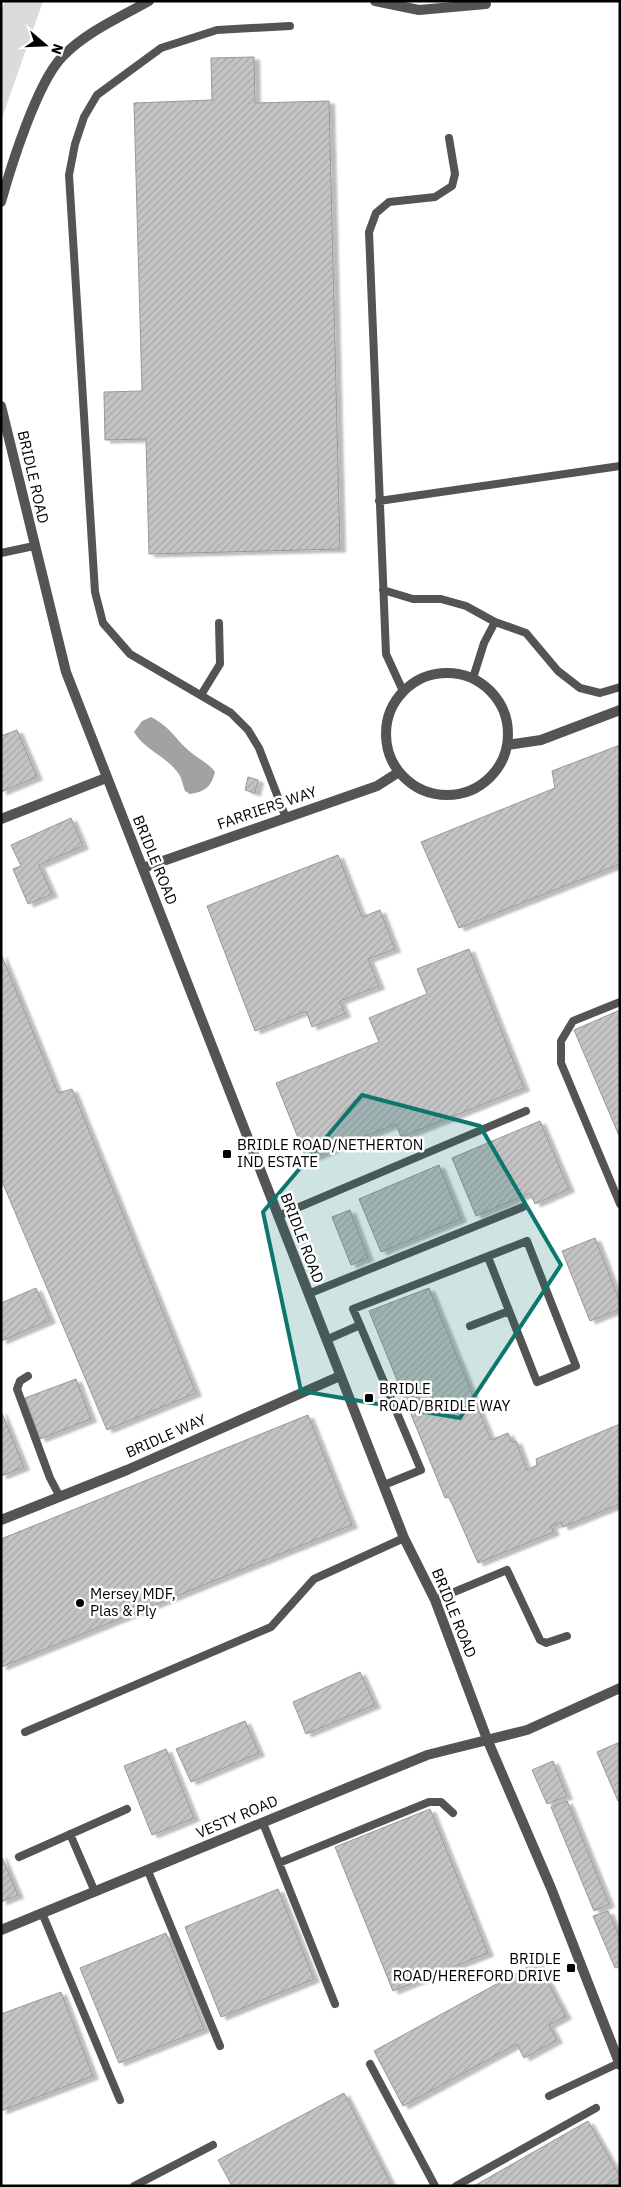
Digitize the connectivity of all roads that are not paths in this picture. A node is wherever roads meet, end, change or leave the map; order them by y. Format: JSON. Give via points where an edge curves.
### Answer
{"nodes":[{"id":1,"x":149,"y":1,"type":"edge"},
{"id":2,"x":375,"y":1,"type":"edge"},
{"id":3,"x":471,"y":4,"type":"edge"},
{"id":4,"x":486,"y":4,"type":"dead end"},
{"id":5,"x":290,"y":26,"type":"dead end"},
{"id":6,"x":449,"y":138,"type":"dead end"},
{"id":7,"x":1,"y":202,"type":"edge"},
{"id":8,"x":1,"y":406,"type":"edge"},
{"id":9,"x":620,"y":466,"type":"edge"},
{"id":10,"x":379,"y":501,"type":"junction"},
{"id":11,"x":34,"y":546,"type":"junction"},
{"id":12,"x":1,"y":553,"type":"edge"},
{"id":13,"x":383,"y":590,"type":"junction"},
{"id":14,"x":495,"y":622,"type":"junction"},
{"id":15,"x":219,"y":623,"type":"dead end"},
{"id":16,"x":473,"y":678,"type":"junction"},
{"id":17,"x":620,"y":687,"type":"edge"},
{"id":18,"x":403,"y":690,"type":"junction"},
{"id":19,"x":201,"y":695,"type":"junction"},
{"id":20,"x":620,"y":710,"type":"edge"},
{"id":21,"x":507,"y":745,"type":"junction"},
{"id":22,"x":399,"y":772,"type":"junction"},
{"id":23,"x":106,"y":778,"type":"junction"},
{"id":24,"x":286,"y":818,"type":"junction"},
{"id":25,"x":1,"y":819,"type":"edge"},
{"id":26,"x":143,"y":868,"type":"junction"},
{"id":27,"x":620,"y":1002,"type":"edge"},
{"id":28,"x":526,"y":1111,"type":"dead end"},
{"id":29,"x":620,"y":1204,"type":"edge"},
{"id":30,"x":523,"y":1207,"type":"dead end"},
{"id":31,"x":278,"y":1216,"type":"junction"},
{"id":32,"x":488,"y":1257,"type":"junction"},
{"id":33,"x":308,"y":1294,"type":"junction"},
{"id":34,"x":509,"y":1311,"type":"junction"},
{"id":35,"x":360,"y":1325,"type":"junction"},
{"id":36,"x":470,"y":1326,"type":"dead end"},
{"id":37,"x":326,"y":1340,"type":"junction"},
{"id":38,"x":28,"y":1376,"type":"dead end"},
{"id":39,"x":340,"y":1376,"type":"junction"},
{"id":40,"x":384,"y":1486,"type":"junction"},
{"id":41,"x":59,"y":1495,"type":"junction"},
{"id":42,"x":1,"y":1520,"type":"edge"},
{"id":43,"x":404,"y":1538,"type":"junction"},
{"id":44,"x":435,"y":1600,"type":"junction"},
{"id":45,"x":567,"y":1636,"type":"dead end"},
{"id":46,"x":620,"y":1688,"type":"edge"},
{"id":47,"x":25,"y":1732,"type":"dead end"},
{"id":48,"x":487,"y":1740,"type":"junction"},
{"id":49,"x":127,"y":1809,"type":"dead end"},
{"id":50,"x":453,"y":1813,"type":"dead end"},
{"id":51,"x":263,"y":1823,"type":"junction"},
{"id":52,"x":70,"y":1834,"type":"junction"},
{"id":53,"x":20,"y":1857,"type":"dead end"},
{"id":54,"x":278,"y":1863,"type":"junction"},
{"id":55,"x":148,"y":1871,"type":"junction"},
{"id":56,"x":95,"y":1892,"type":"junction"},
{"id":57,"x":42,"y":1913,"type":"junction"},
{"id":58,"x":1,"y":1930,"type":"edge"},
{"id":59,"x":334,"y":2004,"type":"dead end"},
{"id":60,"x":220,"y":2046,"type":"dead end"},
{"id":61,"x":370,"y":2064,"type":"dead end"},
{"id":62,"x":619,"y":2064,"type":"edge"},
{"id":63,"x":549,"y":2096,"type":"dead end"},
{"id":64,"x":120,"y":2100,"type":"dead end"},
{"id":65,"x":596,"y":2108,"type":"dead end"},
{"id":66,"x":213,"y":2145,"type":"dead end"},
{"id":67,"x":134,"y":2186,"type":"edge"},
{"id":68,"x":434,"y":2186,"type":"edge"},
{"id":69,"x":456,"y":2186,"type":"edge"}],
"edges":[{"from":1,"to":7,"type":"street","via":[[99,28],[61,59],[43,88]]},
{"from":2,"to":3,"type":"street","via":[[419,10]]},
{"from":3,"to":4,"type":"street"},
{"from":5,"to":19,"type":"lane","via":[[217,30],[162,48],[97,95],[84,117],[69,175],[95,592],[103,623],[130,654]]},
{"from":6,"to":10,"type":"lane","via":[[455,174],[452,186],[435,197],[389,202],[376,213],[369,232]]},
{"from":8,"to":11,"type":"street","name":"BRIDLE ROAD"},
{"from":9,"to":10,"type":"lane"},
{"from":10,"to":13,"type":"lane"},
{"from":11,"to":12,"type":"lane"},
{"from":11,"to":23,"type":"street","name":"BRIDLE ROAD","via":[[66,672]]},
{"from":13,"to":14,"type":"lane","via":[[413,599],[441,600],[466,606]]},
{"from":13,"to":18,"type":"lane","via":[[386,654]]},
{"from":14,"to":16,"type":"lane","via":[[484,643]]},
{"from":14,"to":17,"type":"lane","via":[[526,633],[558,671],[580,688],[600,693]]},
{"from":15,"to":19,"type":"lane","via":[[220,664]]},
{"from":16,"to":18,"type":"street","via":[[449,672],[427,676]]},
{"from":16,"to":21,"type":"street","via":[[491,691],[500,705],[507,727]]},
{"from":18,"to":22,"type":"street","via":[[388,717],[386,736],[388,752]]},
{"from":19,"to":24,"type":"lane","via":[[231,713],[248,730],[259,748]]},
{"from":20,"to":21,"type":"street","via":[[541,740]]},
{"from":21,"to":22,"type":"street","via":[[497,768],[482,784],[468,791],[447,795],[426,792]]},
{"from":22,"to":24,"type":"street","name":"FARRIERS WAY","via":[[377,786]]},
{"from":23,"to":25,"type":"street"},
{"from":23,"to":26,"type":"street","name":"BRIDLE ROAD"},
{"from":24,"to":26,"type":"street","name":"FARRIERS WAY"},
{"from":26,"to":31,"type":"street","name":"BRIDLE ROAD"},
{"from":27,"to":29,"type":"lane","via":[[573,1021],[561,1041],[561,1063]]},
{"from":28,"to":31,"type":"lane"},
{"from":30,"to":33,"type":"lane"},
{"from":31,"to":33,"type":"street","name":"BRIDLE ROAD"},
{"from":32,"to":34,"type":"lane"},
{"from":32,"to":34,"type":"lane","via":[[527,1241],[576,1366],[537,1382]]},
{"from":32,"to":35,"type":"lane","via":[[353,1309]]},
{"from":33,"to":37,"type":"street","name":"BRIDLE ROAD"},
{"from":34,"to":36,"type":"lane"},
{"from":35,"to":37,"type":"lane"},
{"from":35,"to":40,"type":"lane","via":[[421,1470]]},
{"from":37,"to":39,"type":"street","name":"BRIDLE ROAD"},
{"from":38,"to":41,"type":"lane","via":[[20,1381],[18,1389]]},
{"from":39,"to":40,"type":"street","name":"BRIDLE ROAD"},
{"from":39,"to":41,"type":"street","name":"BRIDLE WAY","via":[[127,1470]]},
{"from":40,"to":43,"type":"street","name":"BRIDLE ROAD"},
{"from":41,"to":42,"type":"street","name":"BRIDLE WAY"},
{"from":43,"to":44,"type":"street","name":"BRIDLE ROAD"},
{"from":43,"to":47,"type":"lane","via":[[314,1579],[271,1627]]},
{"from":44,"to":45,"type":"lane","via":[[507,1570],[540,1640],[546,1643]]},
{"from":44,"to":48,"type":"street","name":"BRIDLE ROAD"},
{"from":46,"to":48,"type":"street","name":"VESTY ROAD","via":[[527,1730]]},
{"from":48,"to":51,"type":"street","name":"VESTY ROAD","via":[[427,1755]]},
{"from":48,"to":62,"type":"street","name":"BRIDLE ROAD","via":[[551,1888]]},
{"from":49,"to":52,"type":"lane"},
{"from":50,"to":54,"type":"lane","via":[[441,1802],[429,1802]]},
{"from":51,"to":54,"type":"lane"},
{"from":51,"to":55,"type":"street","name":"VESTY ROAD"},
{"from":52,"to":53,"type":"lane"},
{"from":52,"to":56,"type":"lane"},
{"from":54,"to":59,"type":"lane"},
{"from":55,"to":56,"type":"street","name":"VESTY ROAD"},
{"from":55,"to":60,"type":"lane"},
{"from":56,"to":57,"type":"street","name":"VESTY ROAD"},
{"from":57,"to":58,"type":"street","name":"VESTY ROAD"},
{"from":57,"to":64,"type":"lane"},
{"from":61,"to":68,"type":"lane"},
{"from":62,"to":63,"type":"lane"},
{"from":65,"to":69,"type":"lane"},
{"from":66,"to":67,"type":"lane"}]}
